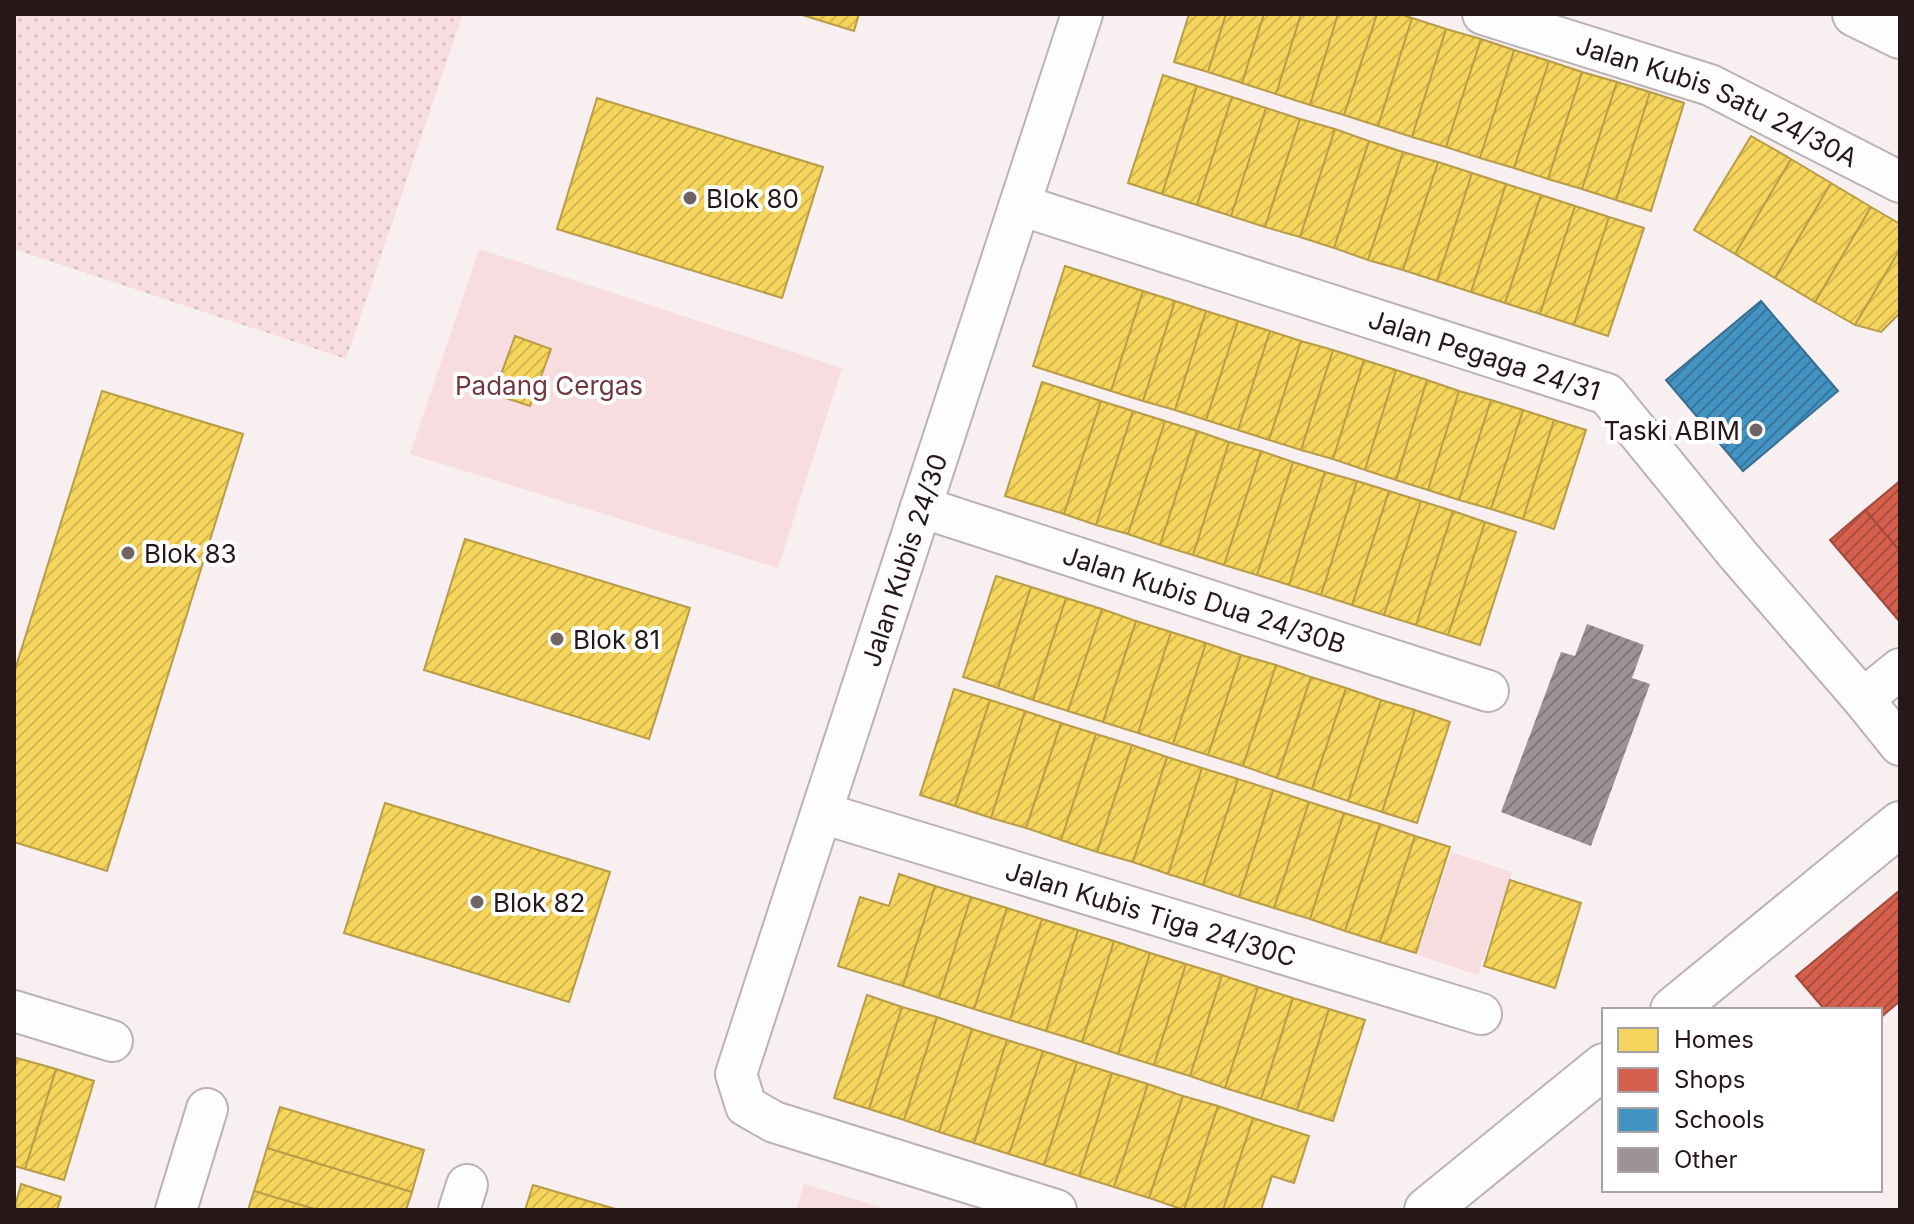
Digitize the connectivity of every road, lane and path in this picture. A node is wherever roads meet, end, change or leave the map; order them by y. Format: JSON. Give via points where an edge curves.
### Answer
{"nodes":[{"id":1,"x":1082,"y":14,"type":"edge"},
{"id":2,"x":1483,"y":14,"type":"edge"},
{"id":3,"x":1855,"y":14,"type":"edge"},
{"id":4,"x":1900,"y":36,"type":"edge"},
{"id":5,"x":1900,"y":182,"type":"edge"},
{"id":6,"x":1020,"y":205,"type":"junction"},
{"id":7,"x":921,"y":507,"type":"junction"},
{"id":8,"x":1900,"y":669,"type":"edge"},
{"id":9,"x":1488,"y":691,"type":"dead end"},
{"id":10,"x":1863,"y":699,"type":"junction"},
{"id":11,"x":1900,"y":745,"type":"edge"},
{"id":12,"x":822,"y":813,"type":"junction"},
{"id":13,"x":1900,"y":824,"type":"edge"},
{"id":14,"x":1675,"y":1008,"type":"edge"},
{"id":15,"x":14,"y":1011,"type":"edge"},
{"id":16,"x":1481,"y":1014,"type":"dead end"},
{"id":17,"x":112,"y":1041,"type":"dead end"},
{"id":18,"x":1602,"y":1068,"type":"edge"},
{"id":19,"x":207,"y":1109,"type":"dead end"},
{"id":20,"x":176,"y":1210,"type":"edge"},
{"id":21,"x":1056,"y":1210,"type":"edge"},
{"id":22,"x":1427,"y":1210,"type":"edge"}],
"edges":[{"from":1,"to":6,"type":"street","name":"Jalan Kubis 24/30"},
{"from":2,"to":5,"type":"street","name":"Jalan Kubis Satu 24/30A","via":[[1710,85]]},
{"from":3,"to":4,"type":"street"},
{"from":6,"to":7,"type":"street","name":"Jalan Kubis 24/30"},
{"from":6,"to":10,"type":"street","name":"Jalan Pegaga 24/31","via":[[1607,394]]},
{"from":7,"to":9,"type":"street","name":"Jalan Kubis Dua 24/30B"},
{"from":7,"to":12,"type":"street","name":"Jalan Kubis 24/30"},
{"from":8,"to":10,"type":"street"},
{"from":10,"to":11,"type":"street","name":"Jalan Pegaga 24/31"},
{"from":12,"to":16,"type":"street","name":"Jalan Kubis Tiga 24/30C"},
{"from":12,"to":21,"type":"street","name":"Jalan Kubis 24/30","via":[[736,1074],[746,1106],[774,1122]]},
{"from":13,"to":14,"type":"street"},
{"from":15,"to":17,"type":"street"},
{"from":18,"to":22,"type":"street"},
{"from":19,"to":20,"type":"street"}]}
